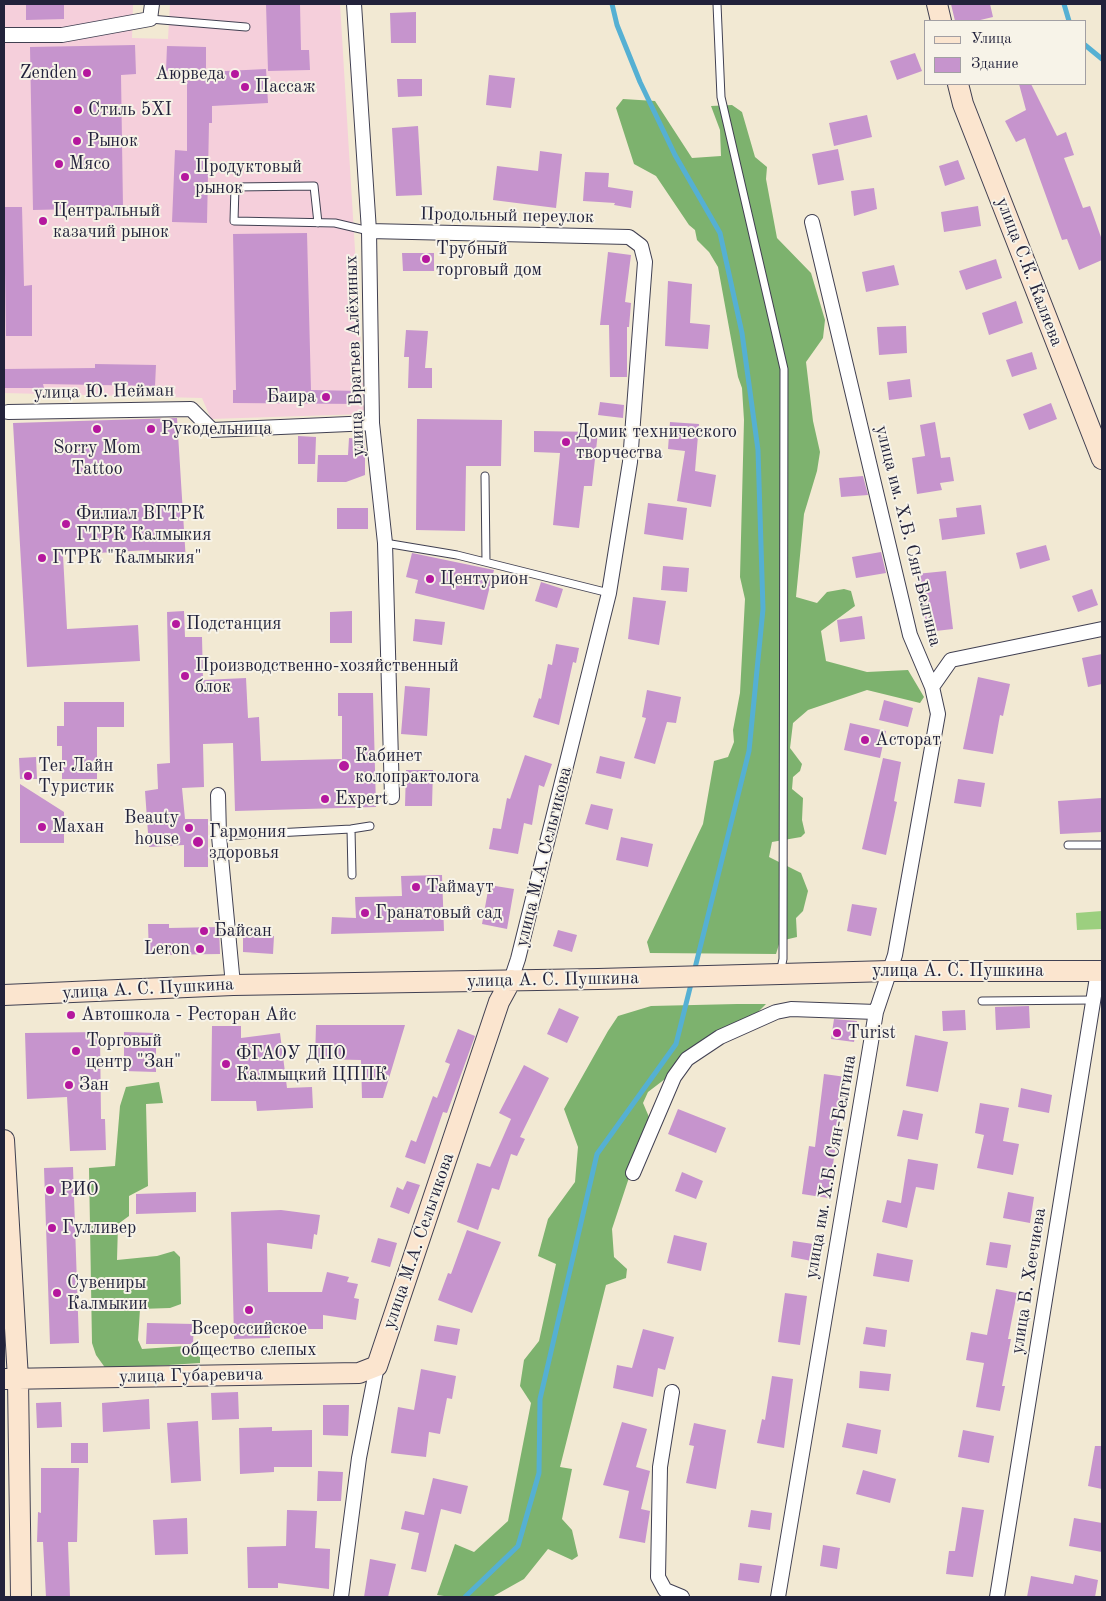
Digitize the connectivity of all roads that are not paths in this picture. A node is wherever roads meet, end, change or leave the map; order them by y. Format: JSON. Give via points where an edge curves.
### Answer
{"nodes":[{"id":1,"x":152,"y":4,"type":"edge"},
{"id":2,"x":354,"y":4,"type":"edge"},
{"id":3,"x":717,"y":4,"type":"edge"},
{"id":4,"x":937,"y":4,"type":"edge"},
{"id":5,"x":150,"y":19,"type":"junction"},
{"id":6,"x":941,"y":20,"type":"edge"},
{"id":7,"x":246,"y":27,"type":"dead end"},
{"id":8,"x":4,"y":35,"type":"edge"},
{"id":9,"x":958,"y":85,"type":"edge"},
{"id":10,"x":318,"y":222,"type":"junction"},
{"id":11,"x":812,"y":222,"type":"dead end"},
{"id":12,"x":370,"y":231,"type":"junction"},
{"id":13,"x":641,"y":246,"type":"joint"},
{"id":14,"x":8,"y":412,"type":"dead end"},
{"id":15,"x":372,"y":423,"type":"junction"},
{"id":16,"x":1102,"y":459,"type":"edge"},
{"id":17,"x":485,"y":476,"type":"dead end"},
{"id":18,"x":385,"y":543,"type":"junction"},
{"id":19,"x":486,"y":562,"type":"junction"},
{"id":20,"x":609,"y":593,"type":"junction"},
{"id":21,"x":1102,"y":629,"type":"edge"},
{"id":22,"x":932,"y":687,"type":"junction"},
{"id":23,"x":218,"y":795,"type":"dead end"},
{"id":24,"x":392,"y":797,"type":"dead end"},
{"id":25,"x":370,"y":826,"type":"dead end"},
{"id":26,"x":351,"y":829,"type":"junction"},
{"id":27,"x":219,"y":836,"type":"junction"},
{"id":28,"x":1102,"y":845,"type":"edge"},
{"id":29,"x":1068,"y":846,"type":"dead end"},
{"id":30,"x":352,"y":875,"type":"dead end"},
{"id":31,"x":890,"y":971,"type":"junction"},
{"id":32,"x":1100,"y":971,"type":"edge"},
{"id":33,"x":779,"y":974,"type":"junction"},
{"id":34,"x":511,"y":980,"type":"junction"},
{"id":35,"x":232,"y":985,"type":"junction"},
{"id":36,"x":4,"y":995,"type":"edge"},
{"id":37,"x":1094,"y":1000,"type":"junction"},
{"id":38,"x":982,"y":1001,"type":"dead end"},
{"id":39,"x":876,"y":1012,"type":"junction"},
{"id":40,"x":4,"y":1140,"type":"edge"},
{"id":41,"x":633,"y":1173,"type":"dead end"},
{"id":42,"x":377,"y":1366,"type":"junction"},
{"id":43,"x":11,"y":1379,"type":"edge"},
{"id":44,"x":672,"y":1392,"type":"dead end"},
{"id":45,"x":21,"y":1597,"type":"edge"},
{"id":46,"x":341,"y":1597,"type":"edge"},
{"id":47,"x":682,"y":1597,"type":"edge"},
{"id":48,"x":778,"y":1597,"type":"edge"},
{"id":49,"x":997,"y":1597,"type":"edge"}],
"edges":[{"from":1,"to":5,"type":"street"},
{"from":2,"to":12,"type":"street","name":"улица Братьев Алёхиных"},
{"from":3,"to":33,"type":"lane","via":[[721,97],[784,369],[783,959]]},
{"from":4,"to":6,"type":"street"},
{"from":5,"to":7,"type":"lane"},
{"from":5,"to":8,"type":"street","via":[[62,35]]},
{"from":9,"to":16,"type":"street","name":"улица С.К. Каляева"},
{"from":10,"to":10,"type":"lane","via":[[234,221],[235,187],[314,186]]},
{"from":10,"to":12,"type":"lane"},
{"from":11,"to":22,"type":"street","name":"улица им. Х.Б. Сян-Белгина","via":[[910,635]]},
{"from":12,"to":13,"type":"street","name":"Продольный переулок","via":[[629,237]]},
{"from":12,"to":15,"type":"street","name":"улица Братьев Алёхиных"},
{"from":13,"to":20,"type":"street","name":"улица М.А. Сельгикова","via":[[645,262],[630,462]]},
{"from":14,"to":15,"type":"street","name":"улица Ю. Нейман","via":[[191,410],[212,430]]},
{"from":15,"to":18,"type":"street","name":"улица Братьев Алёхиных"},
{"from":17,"to":19,"type":"lane"},
{"from":18,"to":19,"type":"lane"},
{"from":18,"to":24,"type":"street","name":"улица Братьев Алёхиных"},
{"from":19,"to":20,"type":"lane"},
{"from":20,"to":34,"type":"street","name":"улица М.А. Сельгикова"},
{"from":21,"to":22,"type":"street","via":[[951,660]]},
{"from":22,"to":31,"type":"street","name":"улица им. Х.Б. Сян-Белгина","via":[[938,714]]},
{"from":23,"to":27,"type":"street"},
{"from":25,"to":26,"type":"lane"},
{"from":26,"to":27,"type":"lane"},
{"from":26,"to":30,"type":"lane"},
{"from":27,"to":35,"type":"street"},
{"from":28,"to":29,"type":"lane"},
{"from":31,"to":32,"type":"street","name":"улица А. С. Пушкина"},
{"from":31,"to":33,"type":"street","name":"улица А. С. Пушкина"},
{"from":31,"to":39,"type":"street","name":"улица им. Х.Б. Сян-Белгина"},
{"from":32,"to":37,"type":"street","name":"улица Б. Хеечиева"},
{"from":33,"to":34,"type":"street","name":"улица А. С. Пушкина"},
{"from":34,"to":35,"type":"street","name":"улица А. С. Пушкина"},
{"from":34,"to":42,"type":"street","name":"улица М.А. Сельгикова","via":[[499,1002]]},
{"from":35,"to":36,"type":"street","name":"улица А. С. Пушкина"},
{"from":37,"to":38,"type":"lane"},
{"from":37,"to":49,"type":"street","name":"улица Б. Хеечиева"},
{"from":39,"to":41,"type":"street","via":[[791,1009],[776,1012],[720,1038],[687,1059],[674,1077]]},
{"from":39,"to":48,"type":"street","name":"улица им. Х.Б. Сян-Белгина"},
{"from":40,"to":43,"type":"street"},
{"from":42,"to":43,"type":"street","name":"улица Губаревича","via":[[359,1372]]},
{"from":42,"to":46,"type":"street","name":"улица М.А. Сельгикова","via":[[359,1458]]},
{"from":43,"to":45,"type":"street"},
{"from":44,"to":47,"type":"street","via":[[660,1467],[658,1577],[665,1590]]}]}
